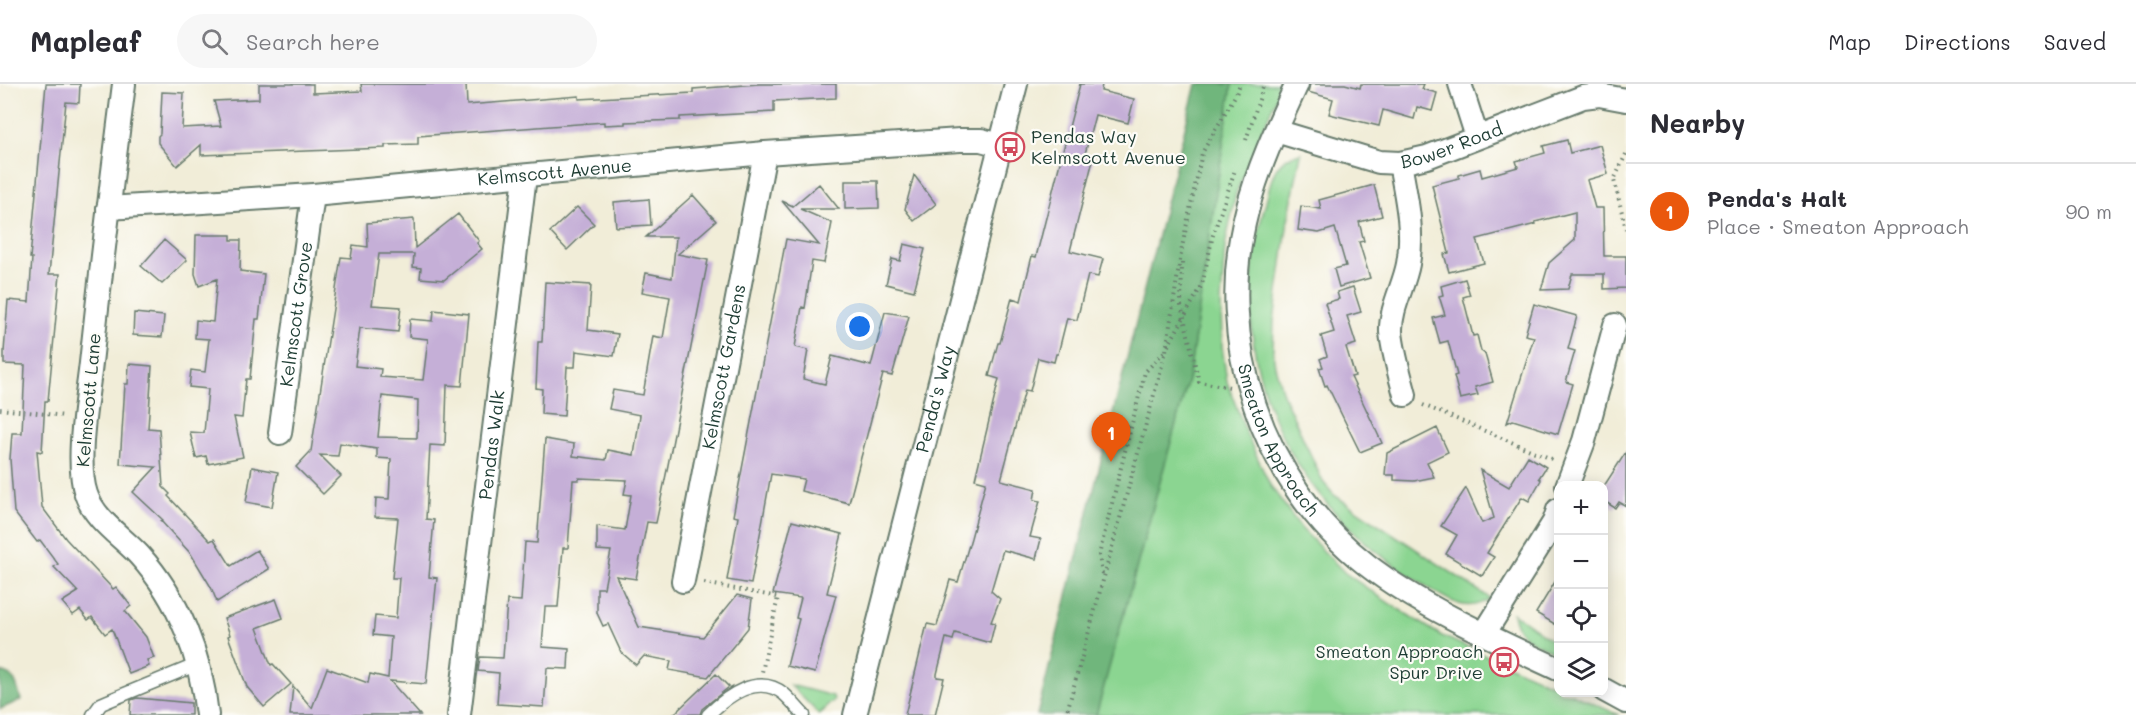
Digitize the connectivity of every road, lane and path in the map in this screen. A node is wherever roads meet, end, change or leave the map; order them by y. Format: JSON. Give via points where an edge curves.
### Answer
{"nodes":[{"id":1,"x":124,"y":84,"type":"edge"},
{"id":2,"x":1016,"y":84,"type":"edge"},
{"id":3,"x":1240,"y":84,"type":"edge"},
{"id":4,"x":1264,"y":84,"type":"edge"},
{"id":5,"x":1297,"y":84,"type":"edge"},
{"id":6,"x":1460,"y":84,"type":"edge"},
{"id":7,"x":1626,"y":100,"type":"edge"},
{"id":8,"x":1276,"y":131,"type":"junction"},
{"id":9,"x":1477,"y":137,"type":"junction"},
{"id":10,"x":1246,"y":140,"type":"dead end"},
{"id":11,"x":1000,"y":145,"type":"junction"},
{"id":12,"x":765,"y":153,"type":"junction"},
{"id":13,"x":1626,"y":154,"type":"edge"},
{"id":14,"x":1238,"y":161,"type":"dead end"},
{"id":15,"x":1400,"y":163,"type":"junction"},
{"id":16,"x":525,"y":176,"type":"junction"},
{"id":17,"x":313,"y":195,"type":"junction"},
{"id":18,"x":108,"y":208,"type":"junction"},
{"id":19,"x":1626,"y":229,"type":"edge"},
{"id":20,"x":1182,"y":247,"type":"junction"},
{"id":21,"x":1184,"y":319,"type":"junction"},
{"id":22,"x":1615,"y":325,"type":"dead end"},
{"id":23,"x":1166,"y":351,"type":"junction"},
{"id":24,"x":1248,"y":385,"type":"junction"},
{"id":25,"x":1406,"y":395,"type":"joint"},
{"id":26,"x":0,"y":409,"type":"edge"},
{"id":27,"x":61,"y":416,"type":"dead end"},
{"id":28,"x":1113,"y":417,"type":"dead end"},
{"id":29,"x":1131,"y":427,"type":"junction"},
{"id":30,"x":280,"y":433,"type":"dead end"},
{"id":31,"x":1571,"y":477,"type":"edge"},
{"id":32,"x":1554,"y":522,"type":"edge"},
{"id":33,"x":1103,"y":578,"type":"junction"},
{"id":34,"x":683,"y":581,"type":"joint"},
{"id":35,"x":1484,"y":634,"type":"junction"},
{"id":36,"x":198,"y":664,"type":"junction"},
{"id":37,"x":1554,"y":667,"type":"edge"},
{"id":38,"x":760,"y":687,"type":"junction"},
{"id":39,"x":1608,"y":692,"type":"edge"},
{"id":40,"x":1626,"y":702,"type":"edge"},
{"id":41,"x":93,"y":715,"type":"edge"},
{"id":42,"x":207,"y":715,"type":"edge"},
{"id":43,"x":459,"y":715,"type":"edge"},
{"id":44,"x":708,"y":715,"type":"edge"},
{"id":45,"x":804,"y":715,"type":"edge"},
{"id":46,"x":855,"y":715,"type":"edge"},
{"id":47,"x":1066,"y":715,"type":"edge"}],
"edges":[{"from":1,"to":18,"type":"street","name":"Kelmscott Lane"},
{"from":2,"to":11,"type":"street","name":"Penda's Way"},
{"from":3,"to":20,"type":"path","via":[[1202,153]]},
{"from":4,"to":10,"type":"path"},
{"from":5,"to":8,"type":"street","name":"Smeaton Approach"},
{"from":6,"to":9,"type":"street"},
{"from":7,"to":9,"type":"street","name":"Bower Road","via":[[1599,95],[1583,97]]},
{"from":8,"to":15,"type":"street","name":"Bower Road","via":[[1379,162]]},
{"from":8,"to":24,"type":"street","name":"Smeaton Approach","via":[[1247,212],[1237,267],[1237,324]]},
{"from":9,"to":15,"type":"street","name":"Bower Road"},
{"from":11,"to":12,"type":"street","name":"Kelmscott Avenue","via":[[960,140]]},
{"from":11,"to":46,"type":"street","name":"Penda's Way"},
{"from":12,"to":16,"type":"street","name":"Kelmscott Avenue"},
{"from":12,"to":34,"type":"street","name":"Kelmscott Gardens"},
{"from":13,"to":19,"type":"path","via":[[1614,180]]},
{"from":14,"to":21,"type":"path","via":[[1213,235],[1203,285]]},
{"from":15,"to":25,"type":"street","via":[[1411,242],[1391,330]]},
{"from":16,"to":17,"type":"street","name":"Kelmscott Avenue"},
{"from":16,"to":43,"type":"street","name":"Pendas Walk"},
{"from":17,"to":18,"type":"street","name":"Kelmscott Avenue"},
{"from":17,"to":30,"type":"street","name":"Kelmscott Grove"},
{"from":18,"to":36,"type":"street","name":"Kelmscott Lane","via":[[82,479],[96,512],[140,556],[167,593]]},
{"from":20,"to":21,"type":"path"},
{"from":20,"to":23,"type":"path"},
{"from":21,"to":23,"type":"path"},
{"from":21,"to":24,"type":"path","via":[[1199,382],[1227,387]]},
{"from":22,"to":31,"type":"street"},
{"from":23,"to":29,"type":"path","via":[[1145,372]]},
{"from":23,"to":33,"type":"path"},
{"from":24,"to":35,"type":"street","name":"Smeaton Approach","via":[[1277,458],[1326,527],[1390,582]]},
{"from":25,"to":31,"type":"path"},
{"from":26,"to":27,"type":"path"},
{"from":28,"to":29,"type":"path"},
{"from":29,"to":33,"type":"path","via":[[1099,555]]},
{"from":32,"to":35,"type":"street"},
{"from":33,"to":47,"type":"path"},
{"from":34,"to":38,"type":"path","via":[[778,597]]},
{"from":35,"to":37,"type":"street","name":"Smeaton Approach"},
{"from":36,"to":41,"type":"lane","via":[[101,704]]},
{"from":36,"to":42,"type":"street","name":"Kelmscott Lane"},
{"from":38,"to":44,"type":"lane","via":[[737,692]]},
{"from":38,"to":45,"type":"lane","via":[[772,687],[783,694]]},
{"from":39,"to":40,"type":"street"}]}
